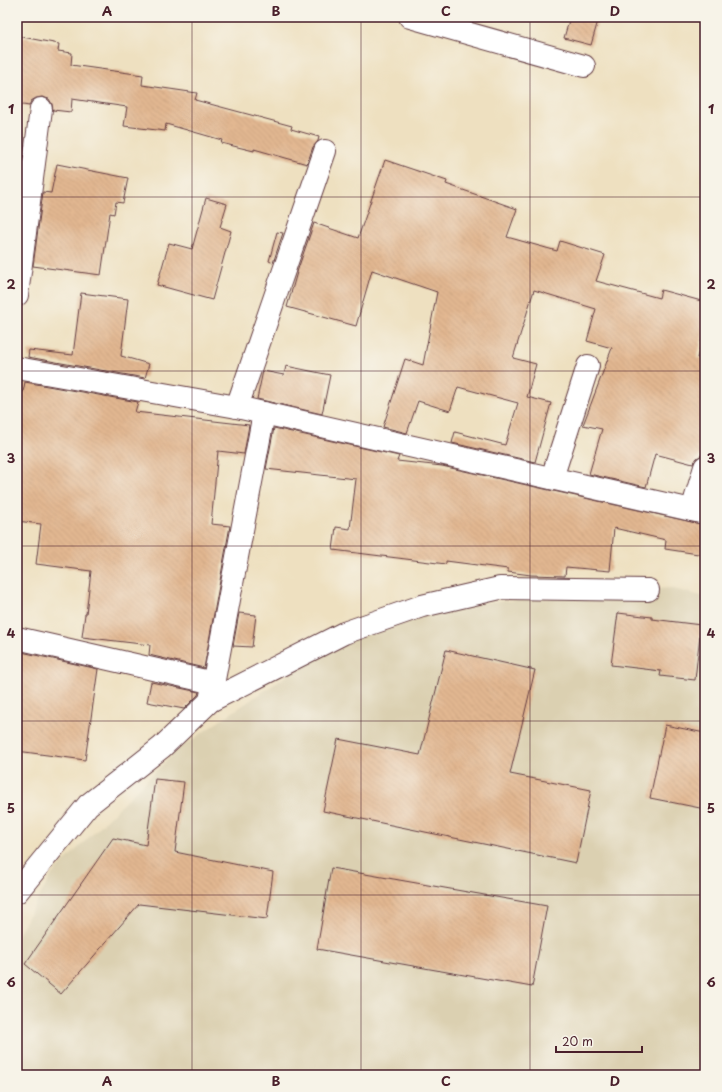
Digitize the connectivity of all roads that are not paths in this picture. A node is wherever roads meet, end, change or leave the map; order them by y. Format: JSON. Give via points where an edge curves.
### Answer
{"nodes":[{"id":1,"x":410,"y":17,"type":"edge"},
{"id":2,"x":584,"y":66,"type":"dead end"},
{"id":3,"x":41,"y":109,"type":"dead end"},
{"id":4,"x":325,"y":151,"type":"dead end"},
{"id":5,"x":17,"y":295,"type":"edge"},
{"id":6,"x":588,"y":366,"type":"dead end"},
{"id":7,"x":17,"y":368,"type":"edge"},
{"id":8,"x":237,"y":407,"type":"junction"},
{"id":9,"x":264,"y":414,"type":"junction"},
{"id":10,"x":705,"y":467,"type":"edge"},
{"id":11,"x":552,"y":478,"type":"junction"},
{"id":12,"x":699,"y":512,"type":"edge"},
{"id":13,"x":648,"y":590,"type":"dead end"},
{"id":14,"x":17,"y":638,"type":"edge"},
{"id":15,"x":212,"y":692,"type":"junction"},
{"id":16,"x":17,"y":892,"type":"edge"}],
"edges":[{"from":1,"to":2,"type":"street"},
{"from":3,"to":5,"type":"street"},
{"from":4,"to":8,"type":"street"},
{"from":6,"to":11,"type":"street"},
{"from":7,"to":8,"type":"street"},
{"from":8,"to":9,"type":"street"},
{"from":9,"to":11,"type":"street"},
{"from":9,"to":15,"type":"street"},
{"from":10,"to":12,"type":"street"},
{"from":11,"to":12,"type":"street"},
{"from":13,"to":15,"type":"street","via":[[500,588],[422,606],[344,633]]},
{"from":14,"to":15,"type":"street"},
{"from":15,"to":16,"type":"street","via":[[162,747],[88,806]]}]}
